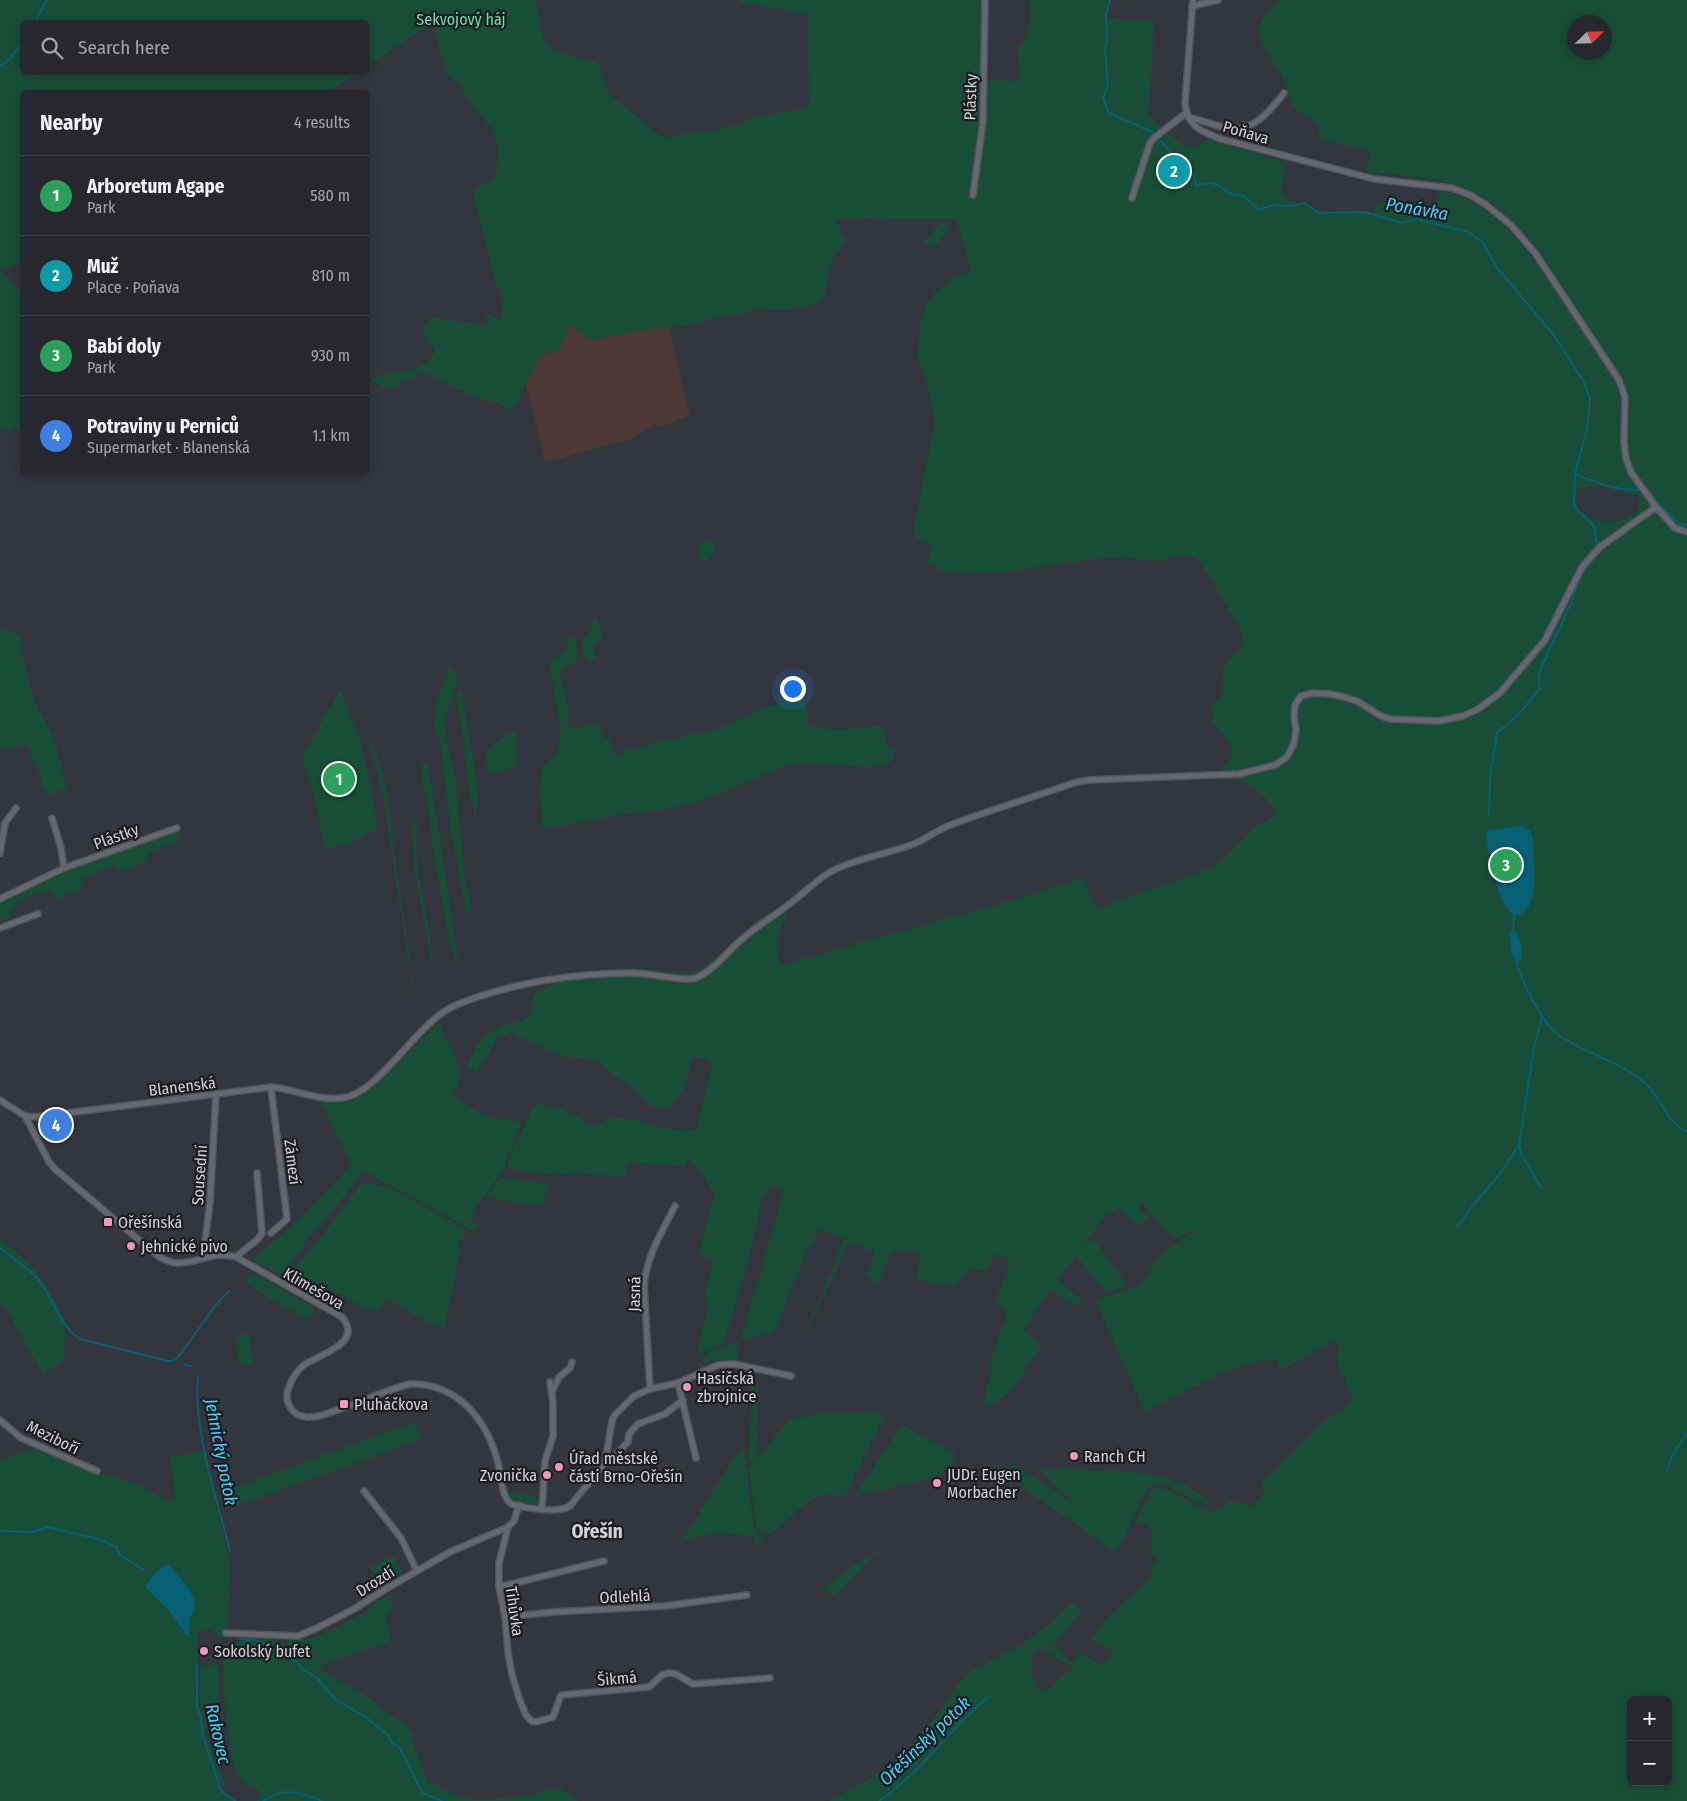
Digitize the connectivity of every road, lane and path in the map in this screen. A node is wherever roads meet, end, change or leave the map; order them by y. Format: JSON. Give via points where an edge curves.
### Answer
{"nodes":[{"id":1,"x":985,"y":0,"type":"edge"},
{"id":2,"x":1193,"y":0,"type":"edge"},
{"id":3,"x":1218,"y":0,"type":"edge"},
{"id":4,"x":1192,"y":6,"type":"junction"},
{"id":5,"x":1284,"y":92,"type":"dead end"},
{"id":6,"x":1187,"y":116,"type":"junction"},
{"id":7,"x":973,"y":195,"type":"dead end"},
{"id":8,"x":1132,"y":198,"type":"dead end"},
{"id":9,"x":1656,"y":507,"type":"junction"},
{"id":10,"x":1687,"y":532,"type":"edge"},
{"id":11,"x":16,"y":808,"type":"dead end"},
{"id":12,"x":52,"y":818,"type":"dead end"},
{"id":13,"x":176,"y":828,"type":"dead end"},
{"id":14,"x":0,"y":853,"type":"edge"},
{"id":15,"x":64,"y":868,"type":"junction"},
{"id":16,"x":0,"y":899,"type":"edge"},
{"id":17,"x":38,"y":914,"type":"dead end"},
{"id":18,"x":0,"y":928,"type":"edge"},
{"id":19,"x":271,"y":1087,"type":"junction"},
{"id":20,"x":216,"y":1094,"type":"junction"},
{"id":21,"x":0,"y":1100,"type":"edge"},
{"id":22,"x":26,"y":1116,"type":"junction"},
{"id":23,"x":257,"y":1173,"type":"dead end"},
{"id":24,"x":675,"y":1206,"type":"dead end"},
{"id":25,"x":271,"y":1233,"type":"dead end"},
{"id":26,"x":236,"y":1257,"type":"junction"},
{"id":27,"x":203,"y":1258,"type":"junction"},
{"id":28,"x":572,"y":1362,"type":"dead end"},
{"id":29,"x":791,"y":1376,"type":"dead end"},
{"id":30,"x":550,"y":1382,"type":"dead end"},
{"id":31,"x":678,"y":1383,"type":"junction"},
{"id":32,"x":650,"y":1389,"type":"junction"},
{"id":33,"x":551,"y":1393,"type":"junction"},
{"id":34,"x":683,"y":1400,"type":"junction"},
{"id":35,"x":0,"y":1420,"type":"edge"},
{"id":36,"x":696,"y":1458,"type":"dead end"},
{"id":37,"x":606,"y":1459,"type":"junction"},
{"id":38,"x":97,"y":1472,"type":"dead end"},
{"id":39,"x":364,"y":1491,"type":"dead end"},
{"id":40,"x":519,"y":1506,"type":"junction"},
{"id":41,"x":542,"y":1509,"type":"junction"},
{"id":42,"x":508,"y":1527,"type":"junction"},
{"id":43,"x":604,"y":1561,"type":"dead end"},
{"id":44,"x":417,"y":1571,"type":"junction"},
{"id":45,"x":499,"y":1587,"type":"junction"},
{"id":46,"x":747,"y":1595,"type":"dead end"},
{"id":47,"x":505,"y":1616,"type":"junction"},
{"id":48,"x":226,"y":1633,"type":"dead end"},
{"id":49,"x":770,"y":1678,"type":"dead end"},
{"id":50,"x":519,"y":1698,"type":"joint"}],
"edges":[{"from":1,"to":7,"type":"street","name":"Plástky","via":[[983,121]]},
{"from":2,"to":4,"type":"street"},
{"from":3,"to":4,"type":"street"},
{"from":4,"to":6,"type":"street","via":[[1185,103]]},
{"from":5,"to":6,"type":"street","name":"Poňava","via":[[1268,113],[1244,128],[1228,129]]},
{"from":6,"to":8,"type":"street","via":[[1156,136],[1148,149]]},
{"from":6,"to":9,"type":"street","name":"Poňava","via":[[1197,129],[1221,139],[1374,179],[1452,188],[1485,204],[1511,225],[1535,253],[1619,380],[1624,397],[1626,459],[1631,472]]},
{"from":9,"to":10,"type":"street","name":"Poňava","via":[[1675,528]]},
{"from":9,"to":19,"type":"street","name":"Blanenská","via":[[1600,547],[1582,567],[1545,640],[1500,693],[1463,716],[1439,721],[1390,719],[1344,696],[1318,693],[1301,696],[1295,705],[1294,743],[1287,757],[1275,765],[1239,774],[1077,782],[952,824],[917,843],[828,873],[696,978],[633,973],[572,977],[506,989],[454,1006],[439,1016],[368,1087],[349,1097],[324,1098]]},
{"from":11,"to":14,"type":"street","via":[[6,823]]},
{"from":12,"to":15,"type":"street"},
{"from":13,"to":15,"type":"street","name":"Plástky"},
{"from":15,"to":16,"type":"street","name":"Plástky"},
{"from":17,"to":18,"type":"street"},
{"from":19,"to":20,"type":"street","name":"Blanenská"},
{"from":19,"to":25,"type":"street","name":"Zámezí","via":[[287,1219]]},
{"from":20,"to":22,"type":"street","name":"Blanenská","via":[[48,1116]]},
{"from":20,"to":27,"type":"street","name":"Sousední","via":[[210,1202]]},
{"from":21,"to":22,"type":"street"},
{"from":22,"to":27,"type":"street","via":[[55,1169],[152,1252],[176,1263]]},
{"from":23,"to":26,"type":"street","via":[[262,1233]]},
{"from":24,"to":32,"type":"street","name":"Jasná","via":[[653,1249],[645,1276]]},
{"from":26,"to":27,"type":"street","via":[[224,1254]]},
{"from":26,"to":40,"type":"street","name":"Klimešova","via":[[342,1317],[347,1326],[343,1343],[305,1364],[291,1380],[287,1397],[296,1414],[320,1416],[410,1384],[423,1384],[452,1393],[483,1428],[495,1454],[506,1499],[510,1504]]},
{"from":28,"to":33,"type":"street"},
{"from":29,"to":31,"type":"street","via":[[726,1364],[712,1366]]},
{"from":30,"to":33,"type":"street"},
{"from":31,"to":32,"type":"street"},
{"from":31,"to":34,"type":"street"},
{"from":32,"to":37,"type":"street","via":[[634,1396],[615,1415]]},
{"from":33,"to":41,"type":"street","via":[[552,1436],[545,1461]]},
{"from":34,"to":36,"type":"street"},
{"from":34,"to":37,"type":"street","via":[[665,1414],[638,1424],[629,1434],[628,1442],[614,1457]]},
{"from":35,"to":38,"type":"street","name":"Meziboří","via":[[21,1438]]},
{"from":37,"to":41,"type":"street","via":[[570,1506]]},
{"from":39,"to":44,"type":"street","via":[[400,1538]]},
{"from":40,"to":41,"type":"street"},
{"from":40,"to":42,"type":"street"},
{"from":42,"to":44,"type":"street","name":"Drozdí","via":[[450,1552]]},
{"from":42,"to":45,"type":"street","name":"Tihůvka","via":[[499,1563]]},
{"from":43,"to":45,"type":"street"},
{"from":44,"to":48,"type":"street","name":"Drozdí","via":[[354,1609],[298,1636]]},
{"from":45,"to":47,"type":"street","name":"Tihůvka"},
{"from":46,"to":47,"type":"street","name":"Odlehlá","via":[[665,1606]]},
{"from":47,"to":50,"type":"street","name":"Tihůvka","via":[[508,1653]]},
{"from":49,"to":50,"type":"street","name":"Šikmá","via":[[693,1684],[669,1673],[662,1675],[650,1687],[561,1695],[553,1718],[536,1722],[528,1719]]}]}
